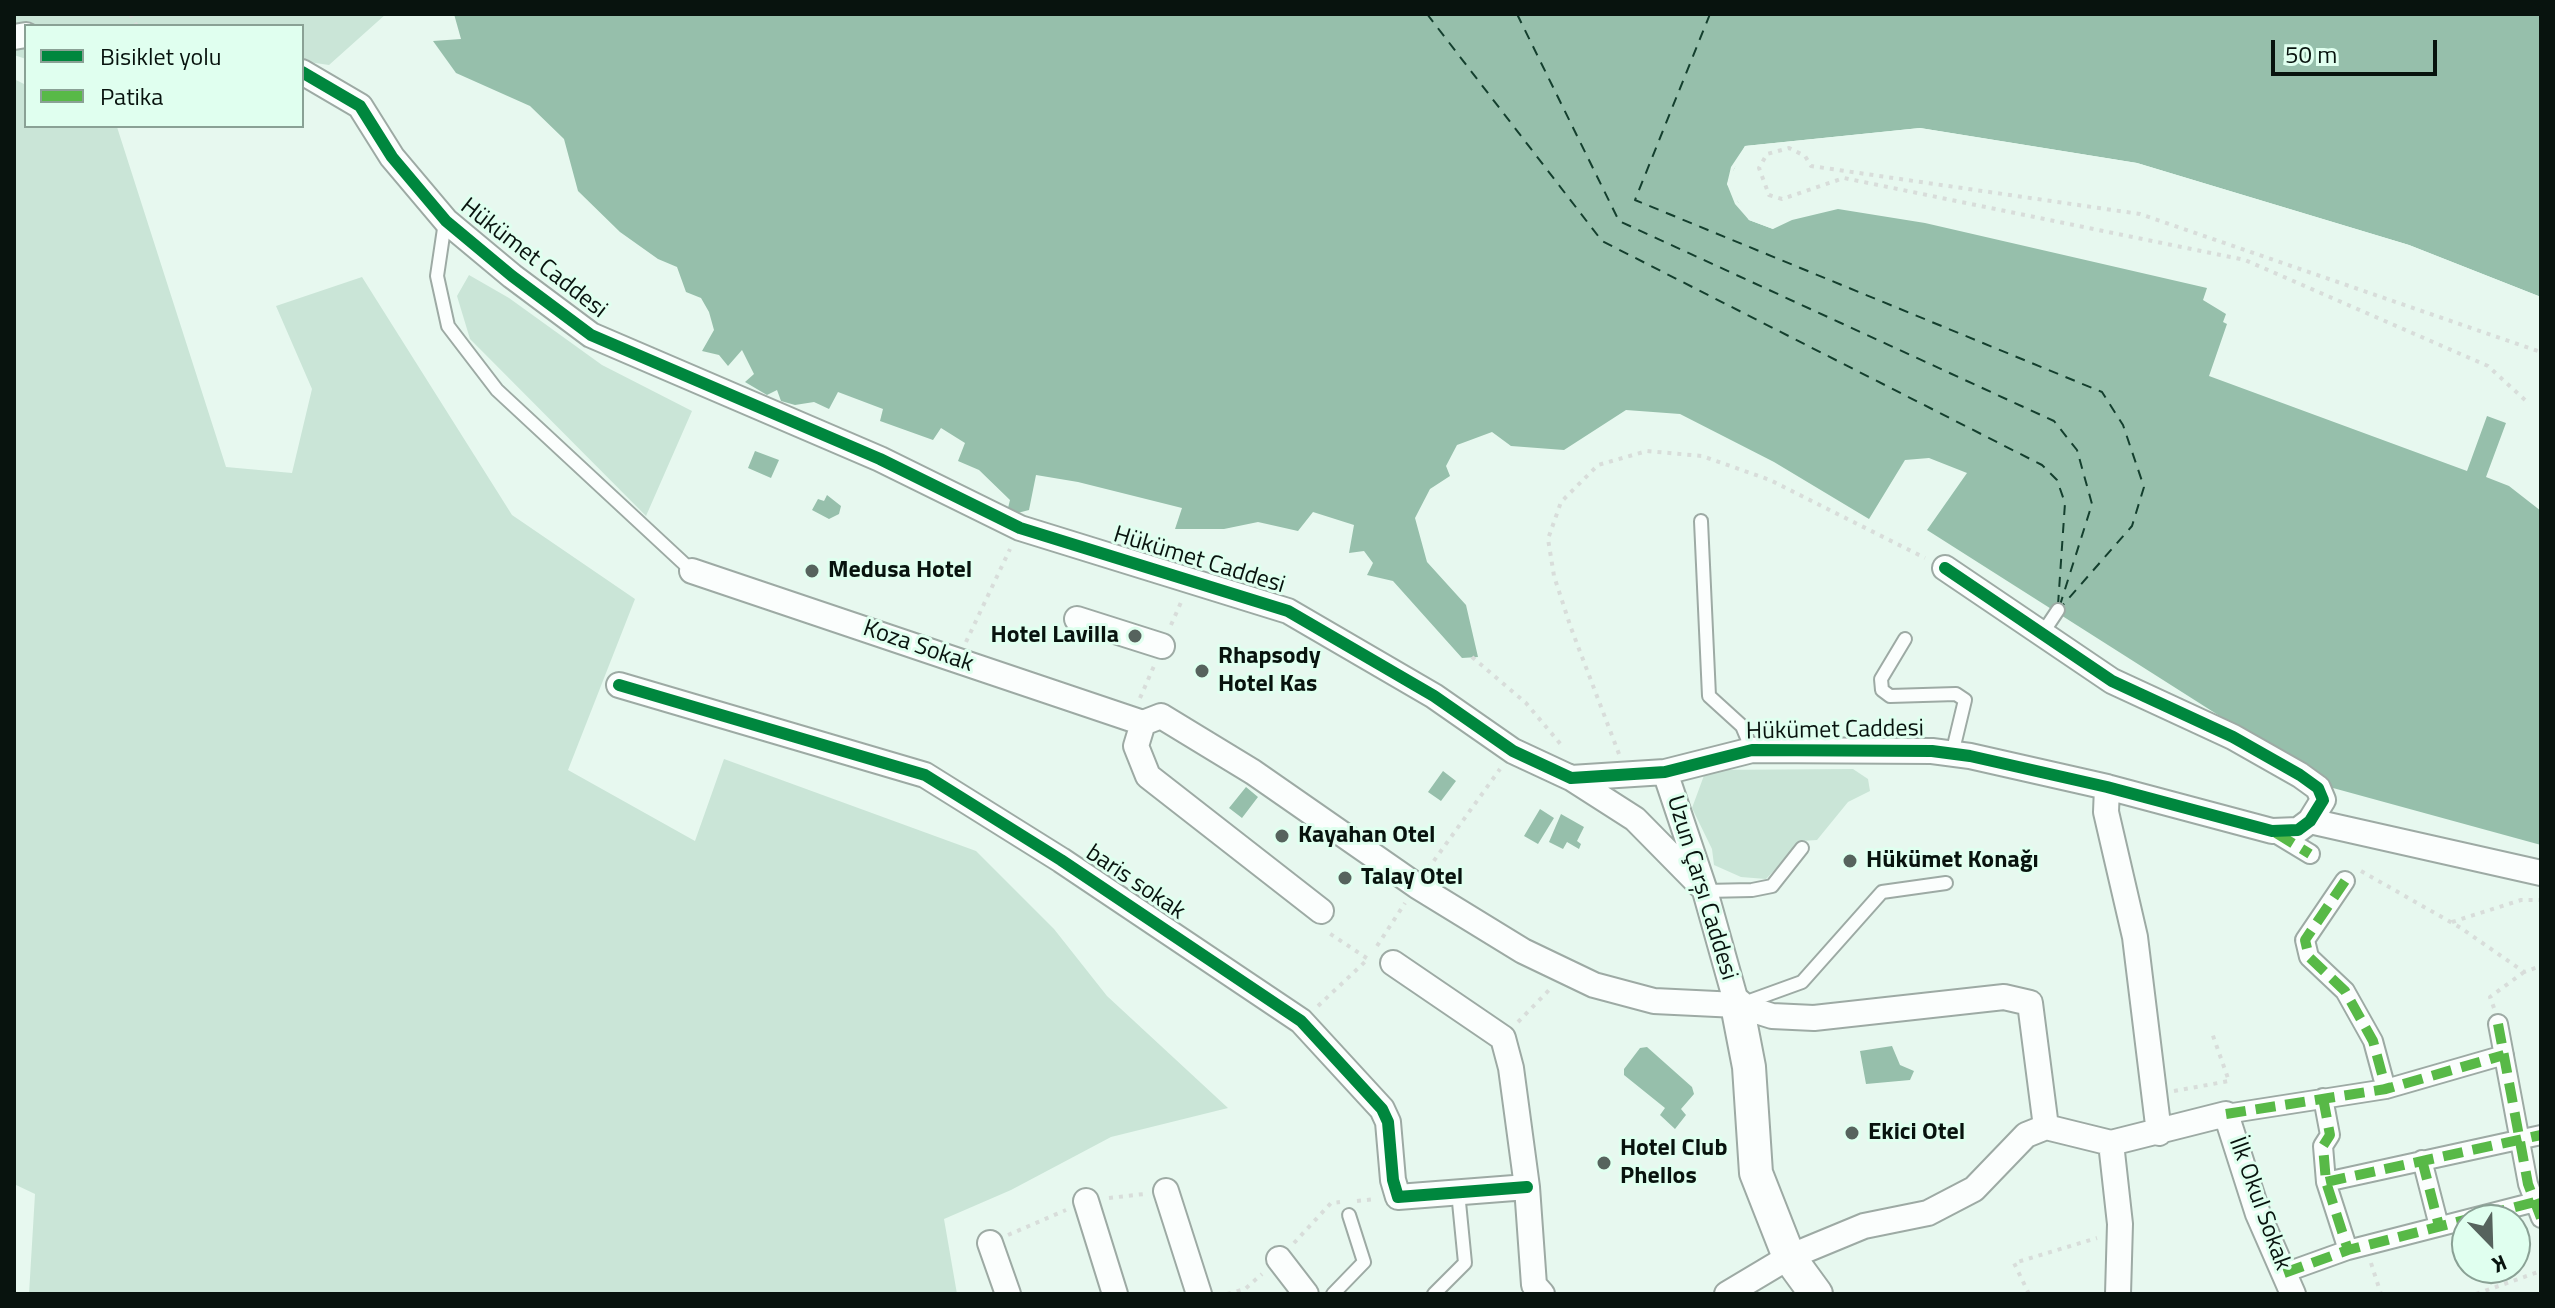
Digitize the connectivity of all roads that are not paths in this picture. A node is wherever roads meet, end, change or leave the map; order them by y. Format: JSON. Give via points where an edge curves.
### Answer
{"nodes":[{"id":1,"x":304,"y":73,"type":"edge"},
{"id":2,"x":446,"y":221,"type":"junction"},
{"id":3,"x":1701,"y":521,"type":"dead end"},
{"id":4,"x":1945,"y":568,"type":"road end"},
{"id":5,"x":692,"y":571,"type":"joint"},
{"id":6,"x":2058,"y":610,"type":"dead end"},
{"id":7,"x":1077,"y":619,"type":"dead end"},
{"id":8,"x":2042,"y":634,"type":"junction"},
{"id":9,"x":1905,"y":639,"type":"dead end"},
{"id":10,"x":1162,"y":646,"type":"dead end"},
{"id":11,"x":619,"y":685,"type":"dead end"},
{"id":12,"x":1143,"y":723,"type":"junction"},
{"id":13,"x":1752,"y":750,"type":"junction"},
{"id":14,"x":1952,"y":754,"type":"junction"},
{"id":15,"x":1665,"y":772,"type":"junction"},
{"id":16,"x":1579,"y":777,"type":"junction"},
{"id":17,"x":2107,"y":787,"type":"junction"},
{"id":18,"x":2310,"y":821,"type":"junction"},
{"id":19,"x":2272,"y":831,"type":"junction"},
{"id":20,"x":1802,"y":848,"type":"dead end"},
{"id":21,"x":2310,"y":854,"type":"dead end"},
{"id":22,"x":2541,"y":873,"type":"edge"},
{"id":23,"x":2349,"y":874,"type":"road end"},
{"id":24,"x":1946,"y":883,"type":"dead end"},
{"id":25,"x":1705,"y":891,"type":"junction"},
{"id":26,"x":1321,"y":911,"type":"road end"},
{"id":27,"x":1393,"y":963,"type":"dead end"},
{"id":28,"x":1737,"y":1005,"type":"junction"},
{"id":29,"x":2498,"y":1024,"type":"road end"},
{"id":30,"x":2504,"y":1055,"type":"junction"},
{"id":31,"x":2386,"y":1089,"type":"junction"},
{"id":32,"x":2323,"y":1098,"type":"junction"},
{"id":33,"x":2226,"y":1114,"type":"junction"},
{"id":34,"x":2046,"y":1127,"type":"junction"},
{"id":35,"x":2159,"y":1133,"type":"junction"},
{"id":36,"x":2541,"y":1135,"type":"edge"},
{"id":37,"x":2521,"y":1138,"type":"junction"},
{"id":38,"x":2111,"y":1143,"type":"junction"},
{"id":39,"x":2422,"y":1160,"type":"junction"},
{"id":40,"x":2326,"y":1182,"type":"junction"},
{"id":41,"x":1527,"y":1187,"type":"junction"},
{"id":42,"x":1166,"y":1191,"type":"road end"},
{"id":43,"x":1458,"y":1192,"type":"junction"},
{"id":44,"x":1086,"y":1201,"type":"road end"},
{"id":45,"x":2538,"y":1210,"type":"edge"},
{"id":46,"x":1349,"y":1215,"type":"dead end"},
{"id":47,"x":2439,"y":1226,"type":"junction"},
{"id":48,"x":996,"y":1240,"type":"road end"},
{"id":49,"x":2348,"y":1250,"type":"junction"},
{"id":50,"x":1789,"y":1257,"type":"junction"},
{"id":51,"x":1279,"y":1259,"type":"road end"},
{"id":52,"x":2288,"y":1284,"type":"edge"},
{"id":53,"x":1533,"y":1291,"type":"edge"},
{"id":54,"x":1008,"y":1294,"type":"edge"},
{"id":55,"x":1115,"y":1294,"type":"edge"},
{"id":56,"x":1199,"y":1294,"type":"edge"},
{"id":57,"x":1306,"y":1294,"type":"edge"},
{"id":58,"x":1333,"y":1294,"type":"edge"},
{"id":59,"x":1434,"y":1294,"type":"edge"},
{"id":60,"x":1727,"y":1294,"type":"edge"},
{"id":61,"x":1816,"y":1294,"type":"edge"},
{"id":62,"x":2118,"y":1294,"type":"edge"}],
"edges":[{"from":1,"to":2,"type":"street","name":"Hükümet Caddesi","via":[[360,106],[392,157]]},
{"from":2,"to":5,"type":"lane","via":[[437,276],[448,326],[497,390]]},
{"from":2,"to":16,"type":"street","name":"Hükümet Caddesi","via":[[591,335],[880,459],[1020,528],[1288,611],[1434,696],[1513,751]]},
{"from":3,"to":13,"type":"lane","via":[[1709,696],[1742,726]]},
{"from":4,"to":8,"type":"street"},
{"from":5,"to":12,"type":"street","name":"Koza Sokak"},
{"from":6,"to":8,"type":"lane"},
{"from":7,"to":10,"type":"street"},
{"from":8,"to":18,"type":"street","via":[[2112,681],[2233,737],[2318,788],[2323,800]]},
{"from":9,"to":14,"type":"lane","via":[[1881,679],[1882,690],[1890,696],[1956,694],[1965,700]]},
{"from":11,"to":43,"type":"street","name":"baris sokak","via":[[925,775],[1301,1021],[1382,1109],[1398,1197]]},
{"from":12,"to":26,"type":"street","via":[[1136,746],[1148,776]]},
{"from":12,"to":28,"type":"street","name":"Koza Sokak","via":[[1161,716],[1253,772],[1422,889],[1566,972],[1654,1001]]},
{"from":13,"to":14,"type":"street","name":"Hükümet Caddesi"},
{"from":13,"to":15,"type":"street","name":"Hükümet Caddesi"},
{"from":14,"to":17,"type":"street","name":"Hükümet Caddesi"},
{"from":15,"to":16,"type":"street","name":"Hükümet Caddesi"},
{"from":15,"to":25,"type":"street","name":"Uzun Çarşı Caddesi"},
{"from":16,"to":25,"type":"street","via":[[1635,819]]},
{"from":17,"to":19,"type":"street","name":"Hükümet Caddesi"},
{"from":17,"to":35,"type":"street","via":[[2106,812],[2135,937]]},
{"from":18,"to":19,"type":"street","via":[[2298,830]]},
{"from":18,"to":22,"type":"street"},
{"from":19,"to":21,"type":"street"},
{"from":20,"to":25,"type":"lane","via":[[1772,886]]},
{"from":23,"to":31,"type":"street","via":[[2305,940],[2309,957],[2345,991],[2373,1041]]},
{"from":24,"to":28,"type":"lane","via":[[1882,892],[1802,982]]},
{"from":25,"to":28,"type":"street","name":"Uzun Çarşı Caddesi"},
{"from":27,"to":41,"type":"street","via":[[1503,1038]]},
{"from":28,"to":34,"type":"street","via":[[1772,1016],[1814,1018],[2004,997],[2030,1003]]},
{"from":28,"to":50,"type":"street","via":[[1749,1067],[1756,1173]]},
{"from":29,"to":30,"type":"street"},
{"from":30,"to":31,"type":"street"},
{"from":30,"to":37,"type":"street"},
{"from":31,"to":32,"type":"street"},
{"from":32,"to":33,"type":"street"},
{"from":32,"to":40,"type":"street","via":[[2330,1135],[2323,1146]]},
{"from":33,"to":35,"type":"street"},
{"from":33,"to":52,"type":"street","name":"İlk Okul Sokak","via":[[2258,1214]]},
{"from":34,"to":38,"type":"street"},
{"from":34,"to":50,"type":"street","via":[[2026,1135],[1974,1189],[1928,1213],[1864,1226]]},
{"from":35,"to":38,"type":"street"},
{"from":36,"to":37,"type":"street"},
{"from":37,"to":39,"type":"street"},
{"from":37,"to":45,"type":"street"},
{"from":38,"to":62,"type":"street","via":[[2120,1231]]},
{"from":39,"to":40,"type":"street"},
{"from":39,"to":47,"type":"street"},
{"from":40,"to":49,"type":"street"},
{"from":41,"to":43,"type":"street","name":"baris sokak"},
{"from":41,"to":53,"type":"street"},
{"from":42,"to":56,"type":"street"},
{"from":43,"to":59,"type":"lane","via":[[1465,1263]]},
{"from":44,"to":55,"type":"street"},
{"from":45,"to":47,"type":"street"},
{"from":46,"to":58,"type":"lane","via":[[1364,1262]]},
{"from":47,"to":49,"type":"street"},
{"from":48,"to":54,"type":"street"},
{"from":49,"to":52,"type":"street"},
{"from":50,"to":60,"type":"street"},
{"from":50,"to":61,"type":"street"},
{"from":51,"to":57,"type":"street"}]}
